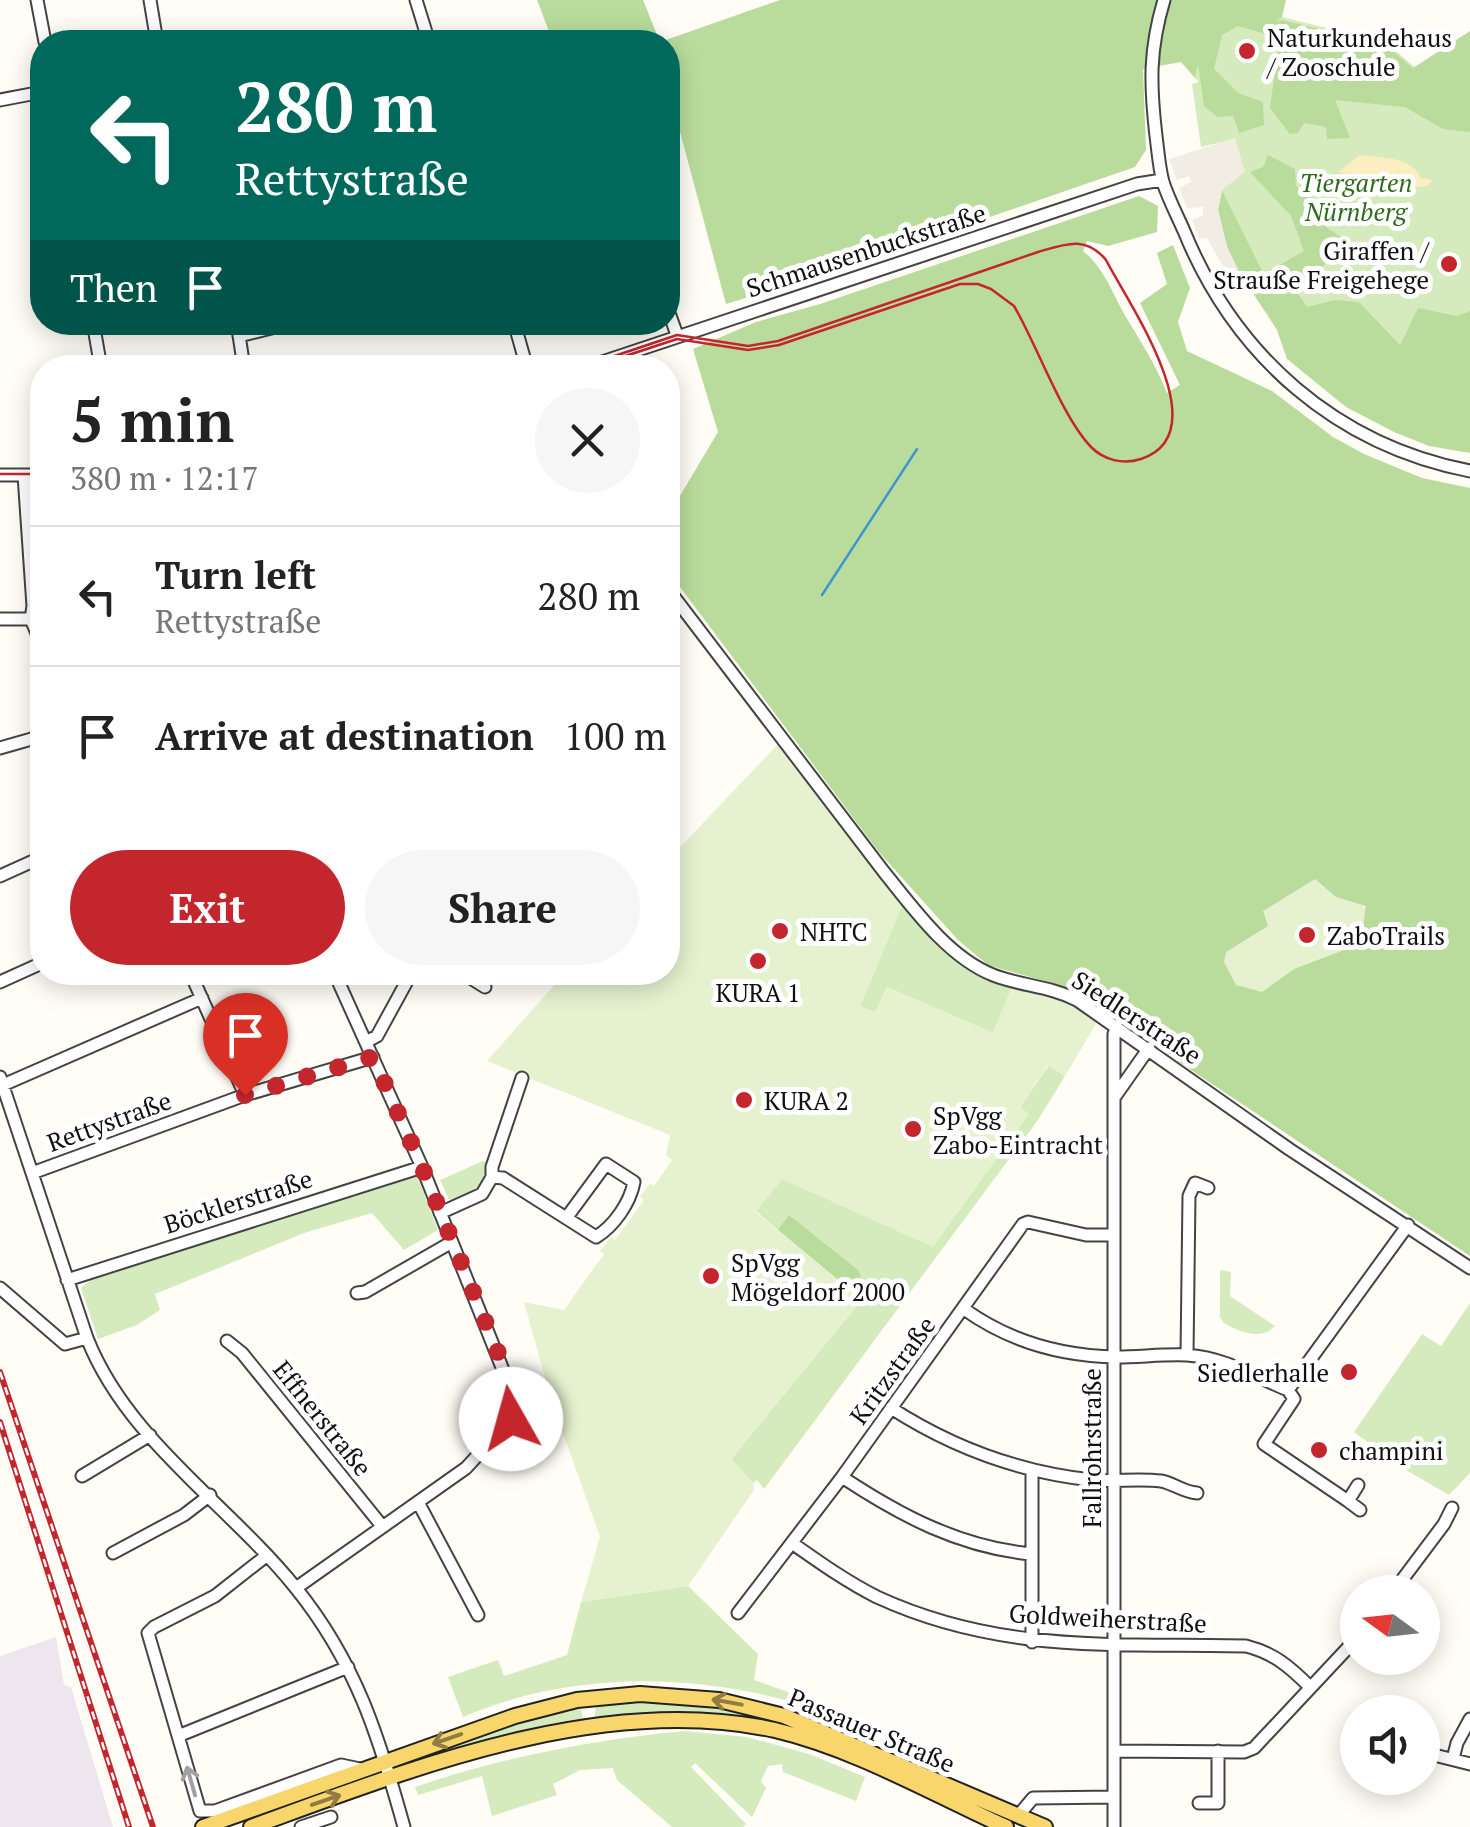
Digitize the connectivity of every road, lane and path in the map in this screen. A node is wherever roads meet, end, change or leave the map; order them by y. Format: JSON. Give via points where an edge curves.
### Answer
{"nodes":[{"id":1,"x":38,"y":0,"type":"edge"},
{"id":2,"x":150,"y":0,"type":"edge"},
{"id":3,"x":416,"y":0,"type":"edge"},
{"id":4,"x":1164,"y":0,"type":"edge"},
{"id":5,"x":43,"y":30,"type":"edge"},
{"id":6,"x":154,"y":30,"type":"edge"},
{"id":7,"x":425,"y":30,"type":"edge"},
{"id":8,"x":30,"y":94,"type":"edge"},
{"id":9,"x":0,"y":100,"type":"edge"},
{"id":10,"x":1162,"y":180,"type":"junction"},
{"id":11,"x":680,"y":334,"type":"edge"},
{"id":12,"x":677,"y":335,"type":"edge"},
{"id":13,"x":621,"y":355,"type":"edge"},
{"id":14,"x":1470,"y":470,"type":"edge"},
{"id":15,"x":0,"y":475,"type":"edge"},
{"id":16,"x":24,"y":476,"type":"junction"},
{"id":17,"x":30,"y":476,"type":"edge"},
{"id":18,"x":30,"y":554,"type":"edge"},
{"id":19,"x":680,"y":604,"type":"edge"},
{"id":20,"x":0,"y":619,"type":"edge"},
{"id":21,"x":30,"y":619,"type":"edge"},
{"id":22,"x":30,"y":739,"type":"edge"},
{"id":23,"x":0,"y":748,"type":"edge"},
{"id":24,"x":30,"y":862,"type":"edge"},
{"id":25,"x":0,"y":876,"type":"edge"},
{"id":26,"x":30,"y":968,"type":"edge"},
{"id":27,"x":0,"y":982,"type":"edge"},
{"id":28,"x":196,"y":985,"type":"edge"},
{"id":29,"x":340,"y":985,"type":"edge"},
{"id":30,"x":405,"y":985,"type":"edge"},
{"id":31,"x":481,"y":985,"type":"edge"},
{"id":32,"x":485,"y":988,"type":"dead end"},
{"id":33,"x":202,"y":998,"type":"junction"},
{"id":34,"x":1118,"y":1027,"type":"junction"},
{"id":35,"x":366,"y":1042,"type":"junction"},
{"id":36,"x":1149,"y":1048,"type":"junction"},
{"id":37,"x":373,"y":1057,"type":"junction"},
{"id":38,"x":522,"y":1078,"type":"dead end"},
{"id":39,"x":1,"y":1080,"type":"edge"},
{"id":40,"x":245,"y":1095,"type":"junction"},
{"id":41,"x":1114,"y":1098,"type":"junction"},
{"id":42,"x":422,"y":1167,"type":"junction"},
{"id":43,"x":32,"y":1173,"type":"junction"},
{"id":44,"x":492,"y":1177,"type":"junction"},
{"id":45,"x":1208,"y":1188,"type":"dead end"},
{"id":46,"x":440,"y":1212,"type":"junction"},
{"id":47,"x":566,"y":1217,"type":"junction"},
{"id":48,"x":1408,"y":1226,"type":"junction"},
{"id":49,"x":1113,"y":1235,"type":"junction"},
{"id":50,"x":452,"y":1242,"type":"junction"},
{"id":51,"x":1470,"y":1268,"type":"edge"},
{"id":52,"x":67,"y":1280,"type":"junction"},
{"id":53,"x":0,"y":1288,"type":"edge"},
{"id":54,"x":357,"y":1293,"type":"dead end"},
{"id":55,"x":964,"y":1309,"type":"junction"},
{"id":56,"x":87,"y":1338,"type":"junction"},
{"id":57,"x":226,"y":1340,"type":"dead end"},
{"id":58,"x":1187,"y":1355,"type":"junction"},
{"id":59,"x":1114,"y":1357,"type":"junction"},
{"id":60,"x":1288,"y":1390,"type":"junction"},
{"id":61,"x":891,"y":1408,"type":"junction"},
{"id":62,"x":150,"y":1435,"type":"junction"},
{"id":63,"x":1032,"y":1471,"type":"junction"},
{"id":64,"x":82,"y":1476,"type":"dead end"},
{"id":65,"x":842,"y":1477,"type":"junction"},
{"id":66,"x":1114,"y":1482,"type":"junction"},
{"id":67,"x":1358,"y":1485,"type":"dead end"},
{"id":68,"x":1197,"y":1494,"type":"dead end"},
{"id":69,"x":210,"y":1496,"type":"junction"},
{"id":70,"x":1348,"y":1501,"type":"junction"},
{"id":71,"x":419,"y":1504,"type":"junction"},
{"id":72,"x":1452,"y":1508,"type":"dead end"},
{"id":73,"x":1360,"y":1510,"type":"dead end"},
{"id":74,"x":382,"y":1526,"type":"junction"},
{"id":75,"x":792,"y":1543,"type":"junction"},
{"id":76,"x":114,"y":1552,"type":"dead end"},
{"id":77,"x":1032,"y":1554,"type":"junction"},
{"id":78,"x":266,"y":1556,"type":"junction"},
{"id":79,"x":1406,"y":1575,"type":"edge"},
{"id":80,"x":296,"y":1588,"type":"junction"},
{"id":81,"x":738,"y":1613,"type":"dead end"},
{"id":82,"x":478,"y":1615,"type":"dead end"},
{"id":83,"x":1032,"y":1642,"type":"junction"},
{"id":84,"x":1112,"y":1645,"type":"junction"},
{"id":85,"x":1340,"y":1656,"type":"edge"},
{"id":86,"x":348,"y":1667,"type":"junction"},
{"id":87,"x":1310,"y":1687,"type":"junction"},
{"id":88,"x":577,"y":1700,"type":"junction"},
{"id":89,"x":1470,"y":1719,"type":"edge"},
{"id":90,"x":579,"y":1730,"type":"junction"},
{"id":91,"x":178,"y":1736,"type":"junction"},
{"id":92,"x":1115,"y":1751,"type":"junction"},
{"id":93,"x":1218,"y":1751,"type":"junction"},
{"id":94,"x":1440,"y":1756,"type":"edge"},
{"id":95,"x":1454,"y":1759,"type":"junction"},
{"id":96,"x":386,"y":1760,"type":"junction"},
{"id":97,"x":1470,"y":1764,"type":"edge"},
{"id":98,"x":360,"y":1769,"type":"junction"},
{"id":99,"x":391,"y":1778,"type":"junction"},
{"id":100,"x":1114,"y":1797,"type":"junction"},
{"id":101,"x":1199,"y":1803,"type":"dead end"},
{"id":102,"x":1018,"y":1816,"type":"junction"},
{"id":103,"x":331,"y":1817,"type":"dead end"},
{"id":104,"x":1114,"y":1820,"type":"edge"},
{"id":105,"x":203,"y":1827,"type":"edge"},
{"id":106,"x":251,"y":1827,"type":"edge"},
{"id":107,"x":301,"y":1827,"type":"edge"},
{"id":108,"x":404,"y":1827,"type":"edge"},
{"id":109,"x":1006,"y":1827,"type":"edge"},
{"id":110,"x":1044,"y":1827,"type":"edge"},
{"id":111,"x":1100,"y":1827,"type":"edge"}],
"edges":[{"from":1,"to":5,"type":"street"},
{"from":2,"to":6,"type":"street"},
{"from":3,"to":7,"type":"street"},
{"from":4,"to":10,"type":"street","via":[[1150,82]]},
{"from":8,"to":9,"type":"street"},
{"from":10,"to":11,"type":"street","name":"Schmausenbuckstraße"},
{"from":10,"to":14,"type":"street","via":[[1204,276],[1244,337],[1283,380],[1362,435]]},
{"from":12,"to":13,"type":"street","name":"Schmausenbuckstraße"},
{"from":15,"to":16,"type":"street"},
{"from":16,"to":17,"type":"street"},
{"from":16,"to":18,"type":"street"},
{"from":19,"to":34,"type":"street","name":"Siedlerstraße","via":[[884,872],[949,945],[987,973],[1058,991]]},
{"from":20,"to":21,"type":"street"},
{"from":22,"to":23,"type":"street"},
{"from":24,"to":25,"type":"street"},
{"from":26,"to":27,"type":"street"},
{"from":28,"to":33,"type":"street"},
{"from":29,"to":35,"type":"street"},
{"from":30,"to":35,"type":"street","via":[[378,1036]]},
{"from":31,"to":32,"type":"street"},
{"from":33,"to":39,"type":"street"},
{"from":33,"to":40,"type":"street"},
{"from":34,"to":36,"type":"street","name":"Siedlerstraße"},
{"from":34,"to":41,"type":"street","name":"Fallrohrstraße"},
{"from":35,"to":37,"type":"street"},
{"from":36,"to":41,"type":"street"},
{"from":36,"to":48,"type":"street","name":"Siedlerstraße"},
{"from":37,"to":40,"type":"street","name":"Rettystraße"},
{"from":37,"to":42,"type":"street"},
{"from":38,"to":44,"type":"street"},
{"from":39,"to":43,"type":"street"},
{"from":40,"to":43,"type":"street","name":"Rettystraße"},
{"from":41,"to":49,"type":"street","name":"Fallrohrstraße"},
{"from":42,"to":46,"type":"street"},
{"from":42,"to":52,"type":"street","name":"Böcklerstraße"},
{"from":43,"to":52,"type":"street"},
{"from":44,"to":46,"type":"street","via":[[482,1194]]},
{"from":44,"to":47,"type":"street"},
{"from":45,"to":58,"type":"street","via":[[1195,1183],[1190,1196]]},
{"from":46,"to":50,"type":"street"},
{"from":47,"to":47,"type":"street","via":[[606,1164],[634,1182],[632,1196],[596,1237]]},
{"from":48,"to":51,"type":"street","name":"Siedlerstraße"},
{"from":48,"to":60,"type":"street"},
{"from":49,"to":55,"type":"street","name":"Kritzstraße","via":[[1023,1224]]},
{"from":49,"to":59,"type":"street","name":"Fallrohrstraße"},
{"from":50,"to":54,"type":"street"},
{"from":50,"to":71,"type":"street","via":[[515,1400],[511,1419],[490,1444]]},
{"from":52,"to":56,"type":"street"},
{"from":53,"to":56,"type":"street","via":[[65,1344]]},
{"from":55,"to":59,"type":"street","via":[[990,1328],[1054,1351]]},
{"from":55,"to":61,"type":"street","name":"Kritzstraße"},
{"from":56,"to":62,"type":"street","via":[[120,1401]]},
{"from":57,"to":74,"type":"street","name":"Effnerstraße"},
{"from":58,"to":59,"type":"street"},
{"from":58,"to":60,"type":"street","via":[[1223,1362]]},
{"from":59,"to":66,"type":"street","name":"Fallrohrstraße"},
{"from":60,"to":70,"type":"street","via":[[1294,1399],[1264,1444]]},
{"from":61,"to":63,"type":"street","via":[[925,1430]]},
{"from":61,"to":65,"type":"street","name":"Kritzstraße"},
{"from":62,"to":64,"type":"street"},
{"from":62,"to":69,"type":"street"},
{"from":63,"to":66,"type":"street"},
{"from":63,"to":77,"type":"street"},
{"from":65,"to":75,"type":"street","name":"Kritzstraße"},
{"from":65,"to":77,"type":"street","via":[[952,1537]]},
{"from":66,"to":68,"type":"street","via":[[1164,1482]]},
{"from":66,"to":84,"type":"street","name":"Fallrohrstraße"},
{"from":67,"to":70,"type":"street"},
{"from":69,"to":76,"type":"street"},
{"from":69,"to":78,"type":"street"},
{"from":70,"to":73,"type":"street"},
{"from":71,"to":74,"type":"street"},
{"from":71,"to":82,"type":"street"},
{"from":72,"to":79,"type":"street"},
{"from":74,"to":80,"type":"street"},
{"from":75,"to":81,"type":"street","name":"Kritzstraße"},
{"from":75,"to":83,"type":"street","name":"Goldweiherstraße","via":[[877,1596],[952,1625]]},
{"from":77,"to":83,"type":"street"},
{"from":78,"to":80,"type":"street"},
{"from":78,"to":91,"type":"street","via":[[215,1596],[148,1633]]},
{"from":80,"to":86,"type":"street"},
{"from":83,"to":84,"type":"street","name":"Goldweiherstraße"},
{"from":84,"to":87,"type":"street","name":"Goldweiherstraße","via":[[1246,1646],[1284,1662]]},
{"from":84,"to":92,"type":"street","name":"Fallrohrstraße"},
{"from":85,"to":87,"type":"street"},
{"from":86,"to":91,"type":"street"},
{"from":86,"to":96,"type":"street"},
{"from":87,"to":93,"type":"street","via":[[1254,1748]]},
{"from":88,"to":90,"type":"main road","via":[[589,1714]]},
{"from":88,"to":96,"type":"main road","name":"Passauer Straße","one_way":true},
{"from":102,"to":88,"type":"main road","name":"Passauer Straße","one_way":true,"via":[[766,1710],[665,1694]]},
{"from":89,"to":95,"type":"street"},
{"from":90,"to":99,"type":"main road","name":"Passauer Straße"},
{"from":90,"to":109,"type":"main road","name":"Passauer Straße","via":[[689,1720],[776,1730],[847,1754]]},
{"from":98,"to":91,"type":"street","one_way":true,"via":[[341,1765],[203,1813]]},
{"from":92,"to":93,"type":"street"},
{"from":92,"to":100,"type":"street","name":"Fallrohrstraße"},
{"from":93,"to":101,"type":"street","via":[[1218,1803]]},
{"from":94,"to":95,"type":"street"},
{"from":95,"to":97,"type":"street"},
{"from":96,"to":98,"type":"main road","name":"Passauer Straße"},
{"from":96,"to":99,"type":"street"},
{"from":98,"to":105,"type":"main road","name":"Passauer Straße"},
{"from":106,"to":99,"type":"main road","name":"Passauer Straße","one_way":true},
{"from":99,"to":108,"type":"street"},
{"from":100,"to":102,"type":"street","via":[[1033,1798]]},
{"from":100,"to":104,"type":"street","name":"Fallrohrstraße"},
{"from":102,"to":110,"type":"main road","name":"Passauer Straße"},
{"from":103,"to":107,"type":"street"},
{"from":104,"to":111,"type":"street","name":"Fallrohrstraße"}]}
